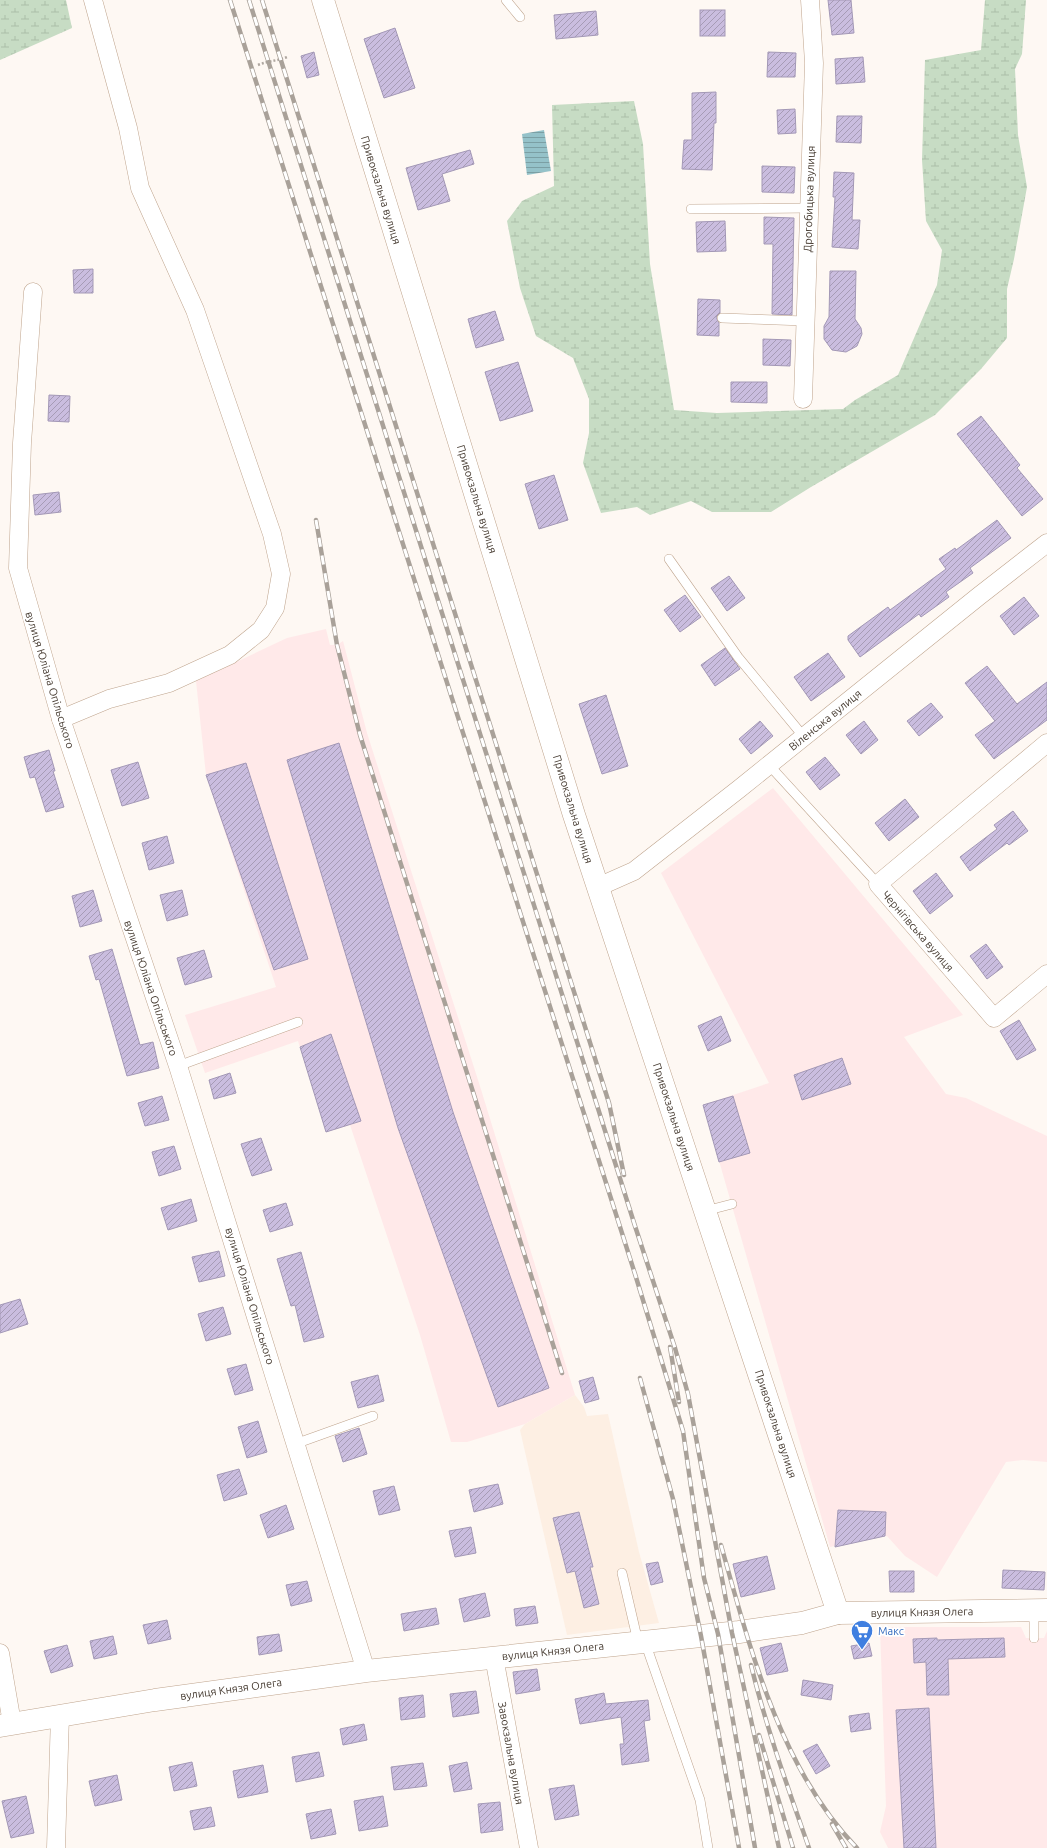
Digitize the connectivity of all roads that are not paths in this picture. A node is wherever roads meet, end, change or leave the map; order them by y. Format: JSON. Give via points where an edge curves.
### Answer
{"nodes":[{"id":1,"x":93,"y":0,"type":"edge"},
{"id":2,"x":323,"y":0,"type":"edge"},
{"id":3,"x":506,"y":0,"type":"edge"},
{"id":4,"x":810,"y":0,"type":"edge"},
{"id":5,"x":520,"y":17,"type":"dead end"},
{"id":6,"x":809,"y":208,"type":"junction"},
{"id":7,"x":691,"y":209,"type":"dead end"},
{"id":8,"x":33,"y":292,"type":"dead end"},
{"id":9,"x":722,"y":318,"type":"dead end"},
{"id":10,"x":805,"y":321,"type":"junction"},
{"id":11,"x":803,"y":399,"type":"dead end"},
{"id":12,"x":1047,"y":543,"type":"edge"},
{"id":13,"x":669,"y":559,"type":"dead end"},
{"id":14,"x":61,"y":719,"type":"junction"},
{"id":15,"x":804,"y":737,"type":"junction"},
{"id":16,"x":1047,"y":744,"type":"edge"},
{"id":17,"x":769,"y":765,"type":"junction"},
{"id":18,"x":878,"y":884,"type":"junction"},
{"id":19,"x":598,"y":887,"type":"junction"},
{"id":20,"x":1047,"y":974,"type":"edge"},
{"id":21,"x":298,"y":1022,"type":"dead end"},
{"id":22,"x":178,"y":1066,"type":"junction"},
{"id":23,"x":732,"y":1204,"type":"dead end"},
{"id":24,"x":705,"y":1211,"type":"junction"},
{"id":25,"x":374,"y":1416,"type":"dead end"},
{"id":26,"x":295,"y":1444,"type":"junction"},
{"id":27,"x":622,"y":1573,"type":"dead end"},
{"id":28,"x":1040,"y":1610,"type":"edge"},
{"id":29,"x":838,"y":1613,"type":"junction"},
{"id":30,"x":1034,"y":1638,"type":"dead end"},
{"id":31,"x":641,"y":1641,"type":"junction"},
{"id":32,"x":0,"y":1653,"type":"edge"},
{"id":33,"x":494,"y":1657,"type":"junction"},
{"id":34,"x":366,"y":1671,"type":"junction"},
{"id":35,"x":60,"y":1716,"type":"junction"},
{"id":36,"x":6,"y":1725,"type":"edge"},
{"id":37,"x":56,"y":1848,"type":"edge"},
{"id":38,"x":529,"y":1848,"type":"edge"},
{"id":39,"x":708,"y":1848,"type":"edge"}],
"edges":[{"from":1,"to":14,"type":"street","via":[[128,128],[140,188],[195,310],[272,534],[281,574],[276,608],[261,630],[230,655],[169,683],[109,699]]},
{"from":2,"to":19,"type":"street","name":"Привокзальна вулиця"},
{"from":3,"to":5,"type":"lane"},
{"from":4,"to":6,"type":"street","name":"Дрогобицька вулиця","via":[[814,63]]},
{"from":6,"to":7,"type":"lane"},
{"from":6,"to":10,"type":"street","name":"Дрогобицька вулиця"},
{"from":8,"to":14,"type":"street","name":"вулиця Юліана Опільського","via":[[22,443],[18,568]]},
{"from":9,"to":10,"type":"lane"},
{"from":10,"to":11,"type":"street","name":"Дрогобицька вулиця"},
{"from":12,"to":15,"type":"street","name":"Віленська вулиця"},
{"from":13,"to":15,"type":"lane","via":[[738,657]]},
{"from":14,"to":22,"type":"street","name":"вулиця Юліана Опільського"},
{"from":15,"to":17,"type":"street","name":"Віленська вулиця"},
{"from":16,"to":18,"type":"street","name":"Чернігівська вулиця"},
{"from":17,"to":18,"type":"lane"},
{"from":17,"to":19,"type":"street","name":"Віленська вулиця","via":[[634,871]]},
{"from":18,"to":20,"type":"street","name":"Чернігівська вулиця","via":[[994,1018]]},
{"from":19,"to":24,"type":"street","name":"Привокзальна вулиця"},
{"from":21,"to":22,"type":"lane"},
{"from":22,"to":26,"type":"street","name":"вулиця Юліана Опільського"},
{"from":23,"to":24,"type":"lane"},
{"from":24,"to":29,"type":"street","name":"Привокзальна вулиця"},
{"from":25,"to":26,"type":"lane"},
{"from":26,"to":34,"type":"street","name":"вулиця Юліана Опільського"},
{"from":27,"to":31,"type":"lane"},
{"from":28,"to":29,"type":"street","name":"вулиця Князя Олега"},
{"from":28,"to":30,"type":"lane"},
{"from":29,"to":31,"type":"street","name":"вулиця Князя Олега","via":[[795,1624]]},
{"from":31,"to":33,"type":"street","name":"вулиця Князя Олега"},
{"from":31,"to":39,"type":"lane","via":[[700,1800]]},
{"from":32,"to":36,"type":"street"},
{"from":33,"to":34,"type":"street","name":"вулиця Князя Олега"},
{"from":33,"to":38,"type":"street","name":"Завокзальна вулиця"},
{"from":34,"to":35,"type":"street","name":"вулиця Князя Олега","via":[[155,1700]]},
{"from":35,"to":36,"type":"street","name":"вулиця Князя Олега"},
{"from":35,"to":37,"type":"street"}]}
